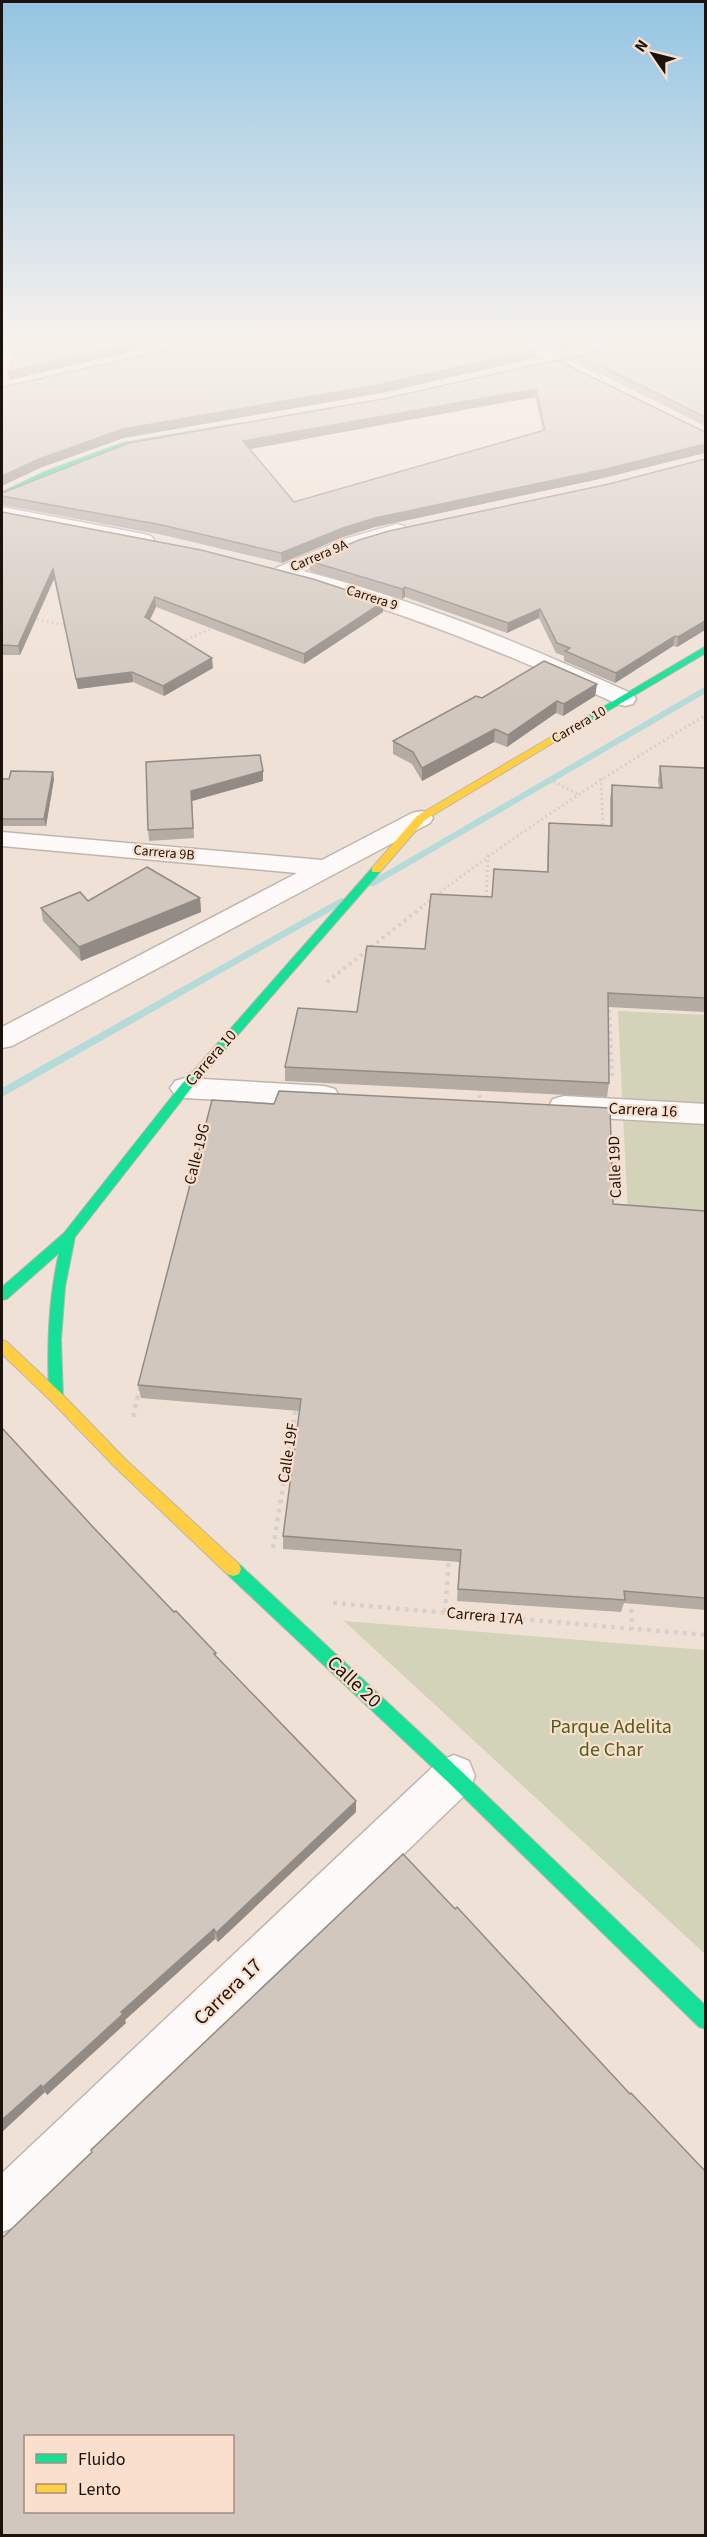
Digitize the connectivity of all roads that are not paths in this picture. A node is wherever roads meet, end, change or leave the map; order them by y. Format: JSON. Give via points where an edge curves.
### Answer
{"nodes":[{"id":1,"x":84,"y":460,"type":"edge"},
{"id":2,"x":2,"y":495,"type":"edge"},
{"id":3,"x":2,"y":513,"type":"edge"},
{"id":4,"x":415,"y":526,"type":"edge"},
{"id":5,"x":164,"y":544,"type":"edge"},
{"id":6,"x":274,"y":569,"type":"joint"},
{"id":7,"x":705,"y":649,"type":"edge"},
{"id":8,"x":625,"y":699,"type":"junction"},
{"id":9,"x":421,"y":818,"type":"junction"},
{"id":10,"x":2,"y":839,"type":"edge"},
{"id":11,"x":327,"y":868,"type":"junction"},
{"id":12,"x":2,"y":1039,"type":"edge"},
{"id":13,"x":199,"y":1088,"type":"junction"},
{"id":14,"x":357,"y":1097,"type":"edge"},
{"id":15,"x":535,"y":1105,"type":"edge"},
{"id":16,"x":705,"y":1114,"type":"edge"},
{"id":17,"x":69,"y":1236,"type":"junction"},
{"id":18,"x":2,"y":1295,"type":"edge"},
{"id":19,"x":2,"y":1346,"type":"edge"},
{"id":20,"x":56,"y":1397,"type":"junction"},
{"id":21,"x":454,"y":1776,"type":"junction"},
{"id":22,"x":705,"y":2020,"type":"edge"},
{"id":23,"x":2,"y":2207,"type":"edge"}],
"edges":[{"from":1,"to":2,"type":"street"},
{"from":3,"to":5,"type":"street"},
{"from":4,"to":6,"type":"street","name":"Carrera 9A"},
{"from":6,"to":8,"type":"street","name":"Carrera 9","via":[[462,628]]},
{"from":7,"to":8,"type":"street","name":"Carrera 10"},
{"from":8,"to":9,"type":"street","name":"Carrera 10"},
{"from":9,"to":11,"type":"street","name":"Carrera 10"},
{"from":9,"to":13,"type":"street","name":"Carrera 10","via":[[343,906]]},
{"from":10,"to":11,"type":"street","name":"Carrera 9B"},
{"from":11,"to":12,"type":"street","name":"Carrera 10"},
{"from":13,"to":14,"type":"street"},
{"from":13,"to":17,"type":"street","name":"Carrera 10"},
{"from":15,"to":16,"type":"street","name":"Carrera 16"},
{"from":17,"to":18,"type":"street","name":"Carrera 10"},
{"from":17,"to":20,"type":"street","via":[[54,1330]]},
{"from":19,"to":20,"type":"street","name":"Calle 20"},
{"from":20,"to":21,"type":"street","name":"Calle 20","via":[[121,1464]]},
{"from":21,"to":22,"type":"street","name":"Calle 20"},
{"from":21,"to":23,"type":"street","name":"Carrera 17"}]}
